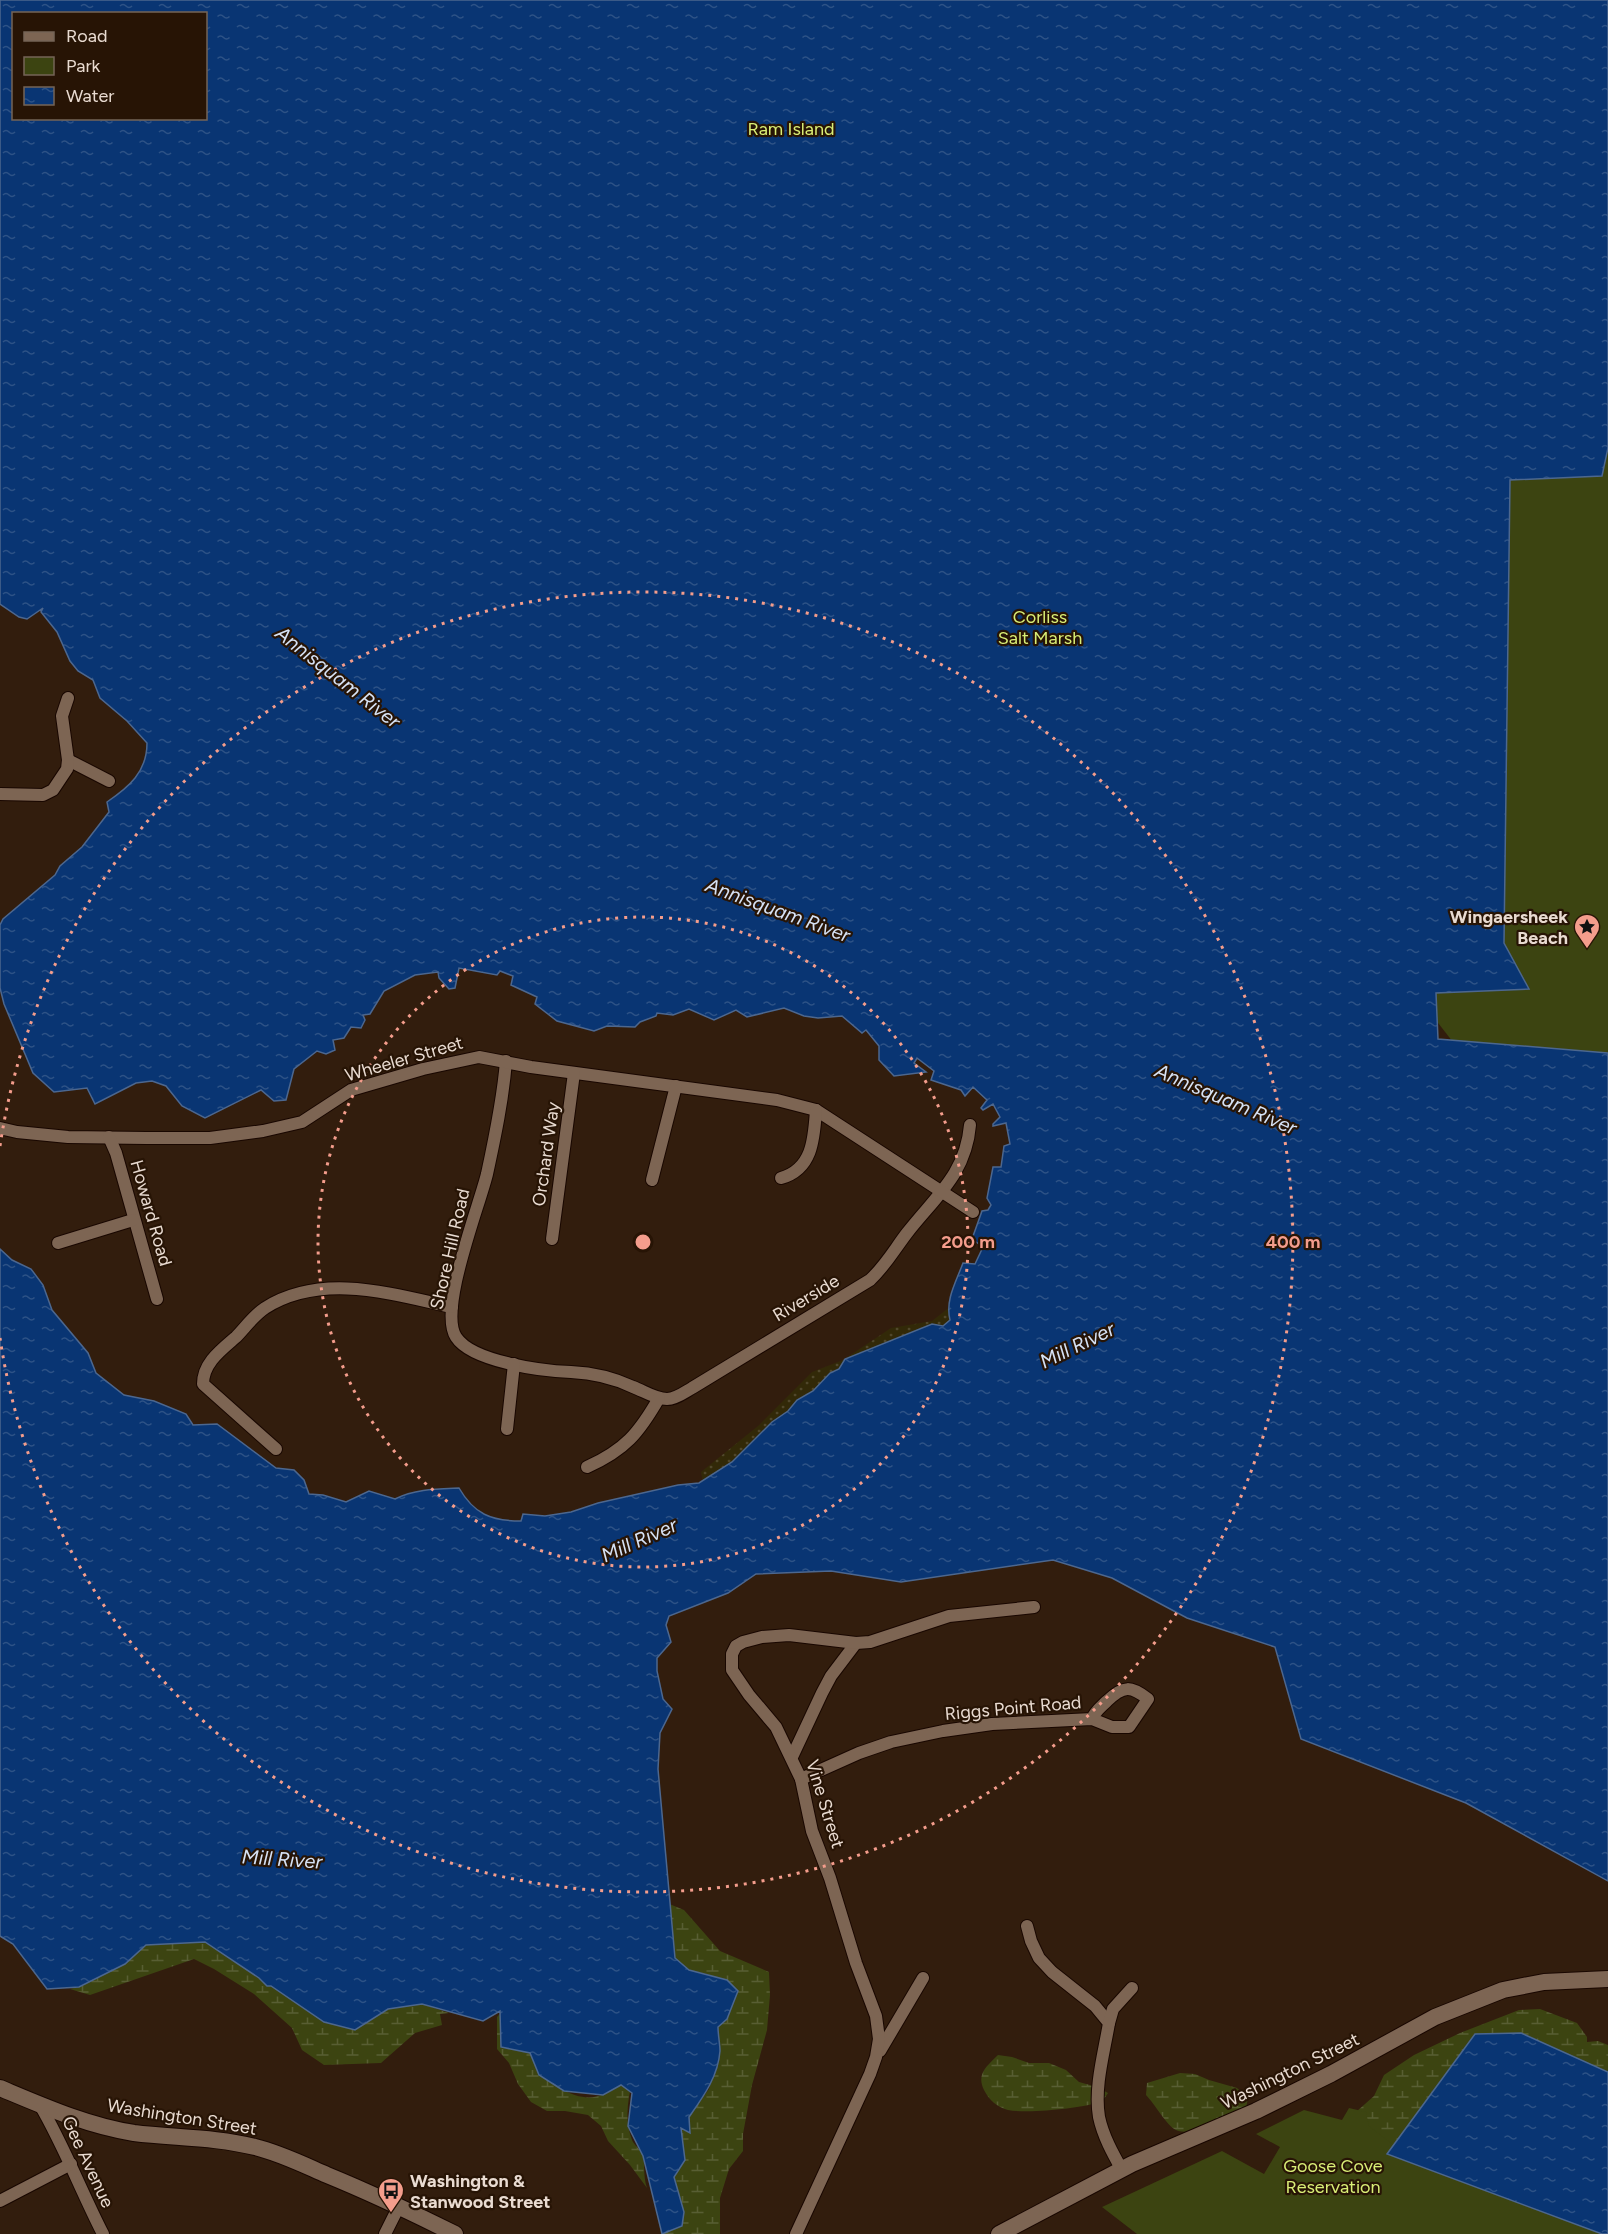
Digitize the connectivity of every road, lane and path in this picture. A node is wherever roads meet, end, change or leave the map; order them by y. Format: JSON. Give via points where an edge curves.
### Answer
{"nodes":[{"id":1,"x":68,"y":698,"type":"dead end"},
{"id":2,"x":68,"y":760,"type":"junction"},
{"id":3,"x":109,"y":781,"type":"dead end"},
{"id":4,"x":0,"y":794,"type":"edge"},
{"id":5,"x":506,"y":1061,"type":"junction"},
{"id":6,"x":574,"y":1073,"type":"junction"},
{"id":7,"x":676,"y":1086,"type":"junction"},
{"id":8,"x":816,"y":1110,"type":"junction"},
{"id":9,"x":970,"y":1125,"type":"dead end"},
{"id":10,"x":0,"y":1128,"type":"edge"},
{"id":11,"x":109,"y":1137,"type":"junction"},
{"id":12,"x":781,"y":1178,"type":"dead end"},
{"id":13,"x":652,"y":1180,"type":"dead end"},
{"id":14,"x":943,"y":1191,"type":"junction"},
{"id":15,"x":973,"y":1212,"type":"dead end"},
{"id":16,"x":133,"y":1220,"type":"junction"},
{"id":17,"x":552,"y":1239,"type":"dead end"},
{"id":18,"x":58,"y":1243,"type":"dead end"},
{"id":19,"x":157,"y":1299,"type":"dead end"},
{"id":20,"x":452,"y":1307,"type":"junction"},
{"id":21,"x":514,"y":1364,"type":"junction"},
{"id":22,"x":659,"y":1398,"type":"junction"},
{"id":23,"x":507,"y":1429,"type":"dead end"},
{"id":24,"x":276,"y":1449,"type":"dead end"},
{"id":25,"x":587,"y":1467,"type":"dead end"},
{"id":26,"x":1034,"y":1607,"type":"dead end"},
{"id":27,"x":856,"y":1643,"type":"junction"},
{"id":28,"x":1092,"y":1719,"type":"dead end"},
{"id":29,"x":792,"y":1757,"type":"junction"},
{"id":30,"x":801,"y":1779,"type":"junction"},
{"id":31,"x":1027,"y":1926,"type":"dead end"},
{"id":32,"x":923,"y":1978,"type":"dead end"},
{"id":33,"x":1608,"y":1979,"type":"edge"},
{"id":34,"x":1132,"y":1988,"type":"dead end"},
{"id":35,"x":1109,"y":2023,"type":"junction"},
{"id":36,"x":876,"y":2057,"type":"junction"},
{"id":37,"x":0,"y":2088,"type":"edge"},
{"id":38,"x":40,"y":2105,"type":"junction"},
{"id":39,"x":71,"y":2164,"type":"junction"},
{"id":40,"x":1122,"y":2170,"type":"junction"},
{"id":41,"x":0,"y":2201,"type":"edge"},
{"id":42,"x":399,"y":2206,"type":"junction"},
{"id":43,"x":103,"y":2234,"type":"edge"},
{"id":44,"x":385,"y":2234,"type":"edge"},
{"id":45,"x":455,"y":2234,"type":"edge"},
{"id":46,"x":796,"y":2234,"type":"edge"},
{"id":47,"x":999,"y":2234,"type":"edge"}],
"edges":[{"from":1,"to":2,"type":"street","via":[[62,716]]},
{"from":2,"to":3,"type":"street"},
{"from":2,"to":4,"type":"street","via":[[54,790],[43,795]]},
{"from":5,"to":6,"type":"street","name":"Wheeler Street"},
{"from":5,"to":11,"type":"street","name":"Wheeler Street","via":[[468,1058],[381,1080],[351,1090],[302,1122],[286,1127],[210,1138]]},
{"from":5,"to":20,"type":"street","name":"Shore Hill Road","via":[[488,1168]]},
{"from":6,"to":7,"type":"street","name":"Wheeler Street"},
{"from":6,"to":17,"type":"street","name":"Orchard Way"},
{"from":7,"to":8,"type":"street","name":"Wheeler Street","via":[[777,1100]]},
{"from":7,"to":13,"type":"street"},
{"from":8,"to":12,"type":"street","via":[[809,1156],[801,1169]]},
{"from":8,"to":14,"type":"street","name":"Wheeler Street"},
{"from":9,"to":14,"type":"street","via":[[966,1151]]},
{"from":10,"to":11,"type":"street","name":"Wheeler Street","via":[[39,1135]]},
{"from":11,"to":16,"type":"street","name":"Howard Road"},
{"from":14,"to":15,"type":"street","name":"Wheeler Street"},
{"from":14,"to":22,"type":"street","name":"Riverside","via":[[870,1280],[680,1395]]},
{"from":16,"to":18,"type":"street"},
{"from":16,"to":19,"type":"street","name":"Howard Road"},
{"from":20,"to":21,"type":"street","name":"Shore Hill Road","via":[[452,1330],[457,1340],[478,1353]]},
{"from":20,"to":24,"type":"street","via":[[346,1288],[301,1292],[263,1309],[213,1358],[203,1384]]},
{"from":21,"to":22,"type":"street","name":"Shore Hill Road","via":[[542,1371],[601,1376]]},
{"from":21,"to":23,"type":"street"},
{"from":22,"to":25,"type":"street","via":[[643,1427],[606,1458]]},
{"from":26,"to":27,"type":"street","via":[[949,1616]]},
{"from":27,"to":29,"type":"street","name":"Vine Street","via":[[831,1676]]},
{"from":27,"to":29,"type":"street","via":[[789,1635],[762,1637],[736,1646],[732,1671],[776,1727]]},
{"from":28,"to":30,"type":"street","name":"Riggs Point Road","via":[[992,1724],[943,1731],[880,1746]]},
{"from":29,"to":30,"type":"street","name":"Vine Street"},
{"from":30,"to":36,"type":"street","name":"Vine Street","via":[[812,1831],[874,2008],[879,2039]]},
{"from":31,"to":35,"type":"street","via":[[1039,1958]]},
{"from":32,"to":36,"type":"street","name":"Vine Street"},
{"from":33,"to":40,"type":"main road","name":"Washington Street","via":[[1544,1982],[1503,1990],[1435,2017],[1332,2074]]},
{"from":34,"to":35,"type":"street","via":[[1113,2009]]},
{"from":35,"to":40,"type":"street","via":[[1099,2109]]},
{"from":36,"to":46,"type":"street","name":"Vine Street"},
{"from":37,"to":38,"type":"main road","name":"Washington Street"},
{"from":38,"to":39,"type":"street","name":"Gee Avenue"},
{"from":38,"to":42,"type":"main road","name":"Washington Street","via":[[134,2133],[254,2147]]},
{"from":39,"to":41,"type":"street"},
{"from":39,"to":43,"type":"street","name":"Gee Avenue"},
{"from":40,"to":47,"type":"main road","name":"Washington Street"},
{"from":42,"to":44,"type":"street"},
{"from":42,"to":45,"type":"main road","name":"Washington Street"}]}
